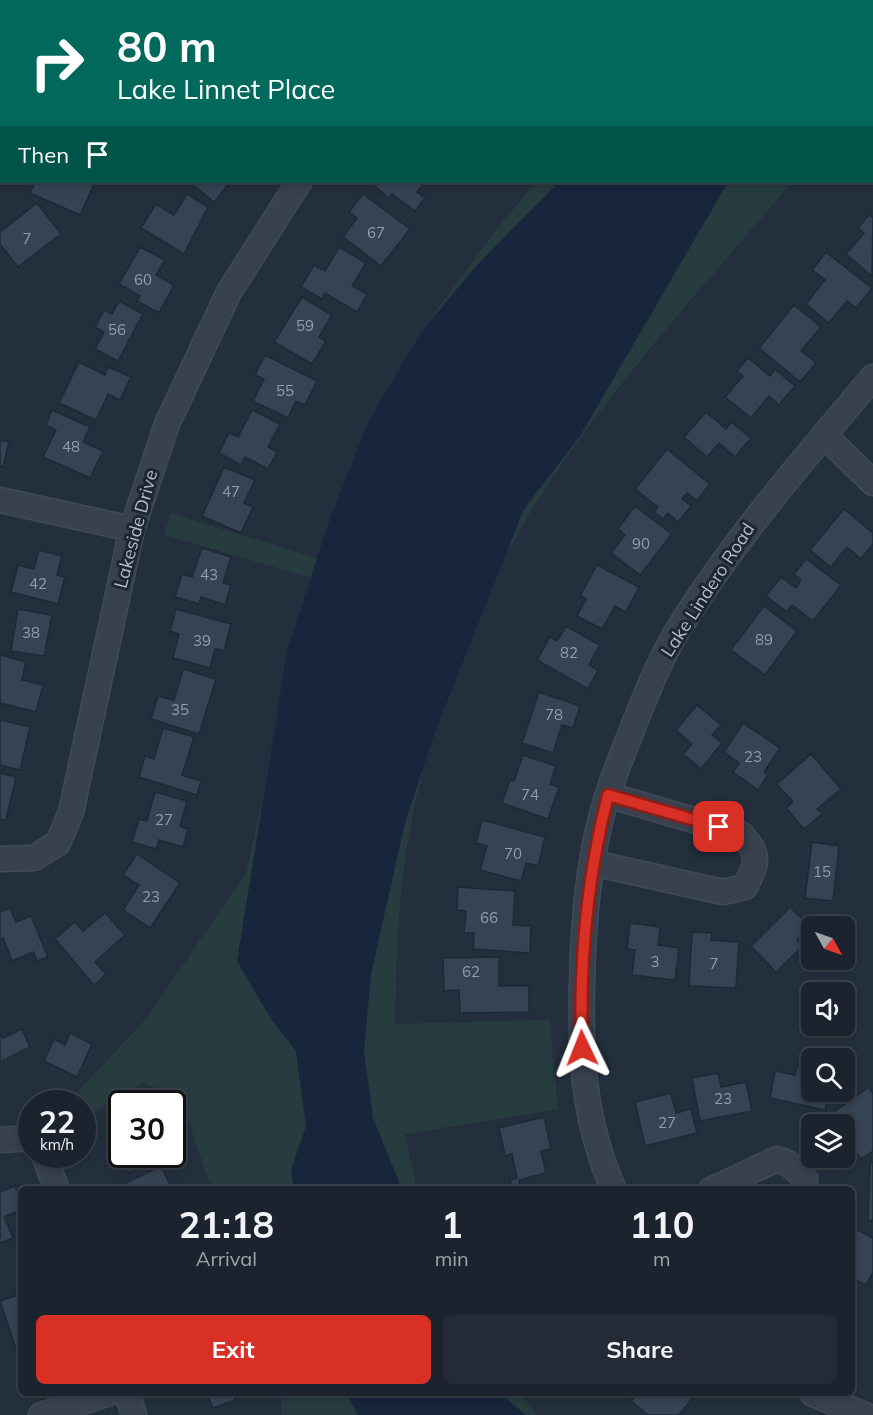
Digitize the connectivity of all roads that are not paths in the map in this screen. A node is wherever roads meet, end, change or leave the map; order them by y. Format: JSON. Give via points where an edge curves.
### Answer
{"nodes":[{"id":1,"x":298,"y":183,"type":"edge"},
{"id":2,"x":873,"y":377,"type":"edge"},
{"id":3,"x":824,"y":435,"type":"junction"},
{"id":4,"x":873,"y":483,"type":"edge"},
{"id":5,"x":0,"y":500,"type":"edge"},
{"id":6,"x":132,"y":529,"type":"junction"},
{"id":7,"x":608,"y":795,"type":"junction"},
{"id":8,"x":0,"y":859,"type":"edge"},
{"id":9,"x":593,"y":863,"type":"junction"},
{"id":10,"x":18,"y":1139,"type":"edge"},
{"id":11,"x":0,"y":1140,"type":"edge"},
{"id":12,"x":49,"y":1168,"type":"edge"},
{"id":13,"x":56,"y":1186,"type":"edge"},
{"id":14,"x":612,"y":1186,"type":"edge"},
{"id":15,"x":720,"y":1186,"type":"edge"},
{"id":16,"x":805,"y":1186,"type":"edge"},
{"id":17,"x":101,"y":1396,"type":"edge"},
{"id":18,"x":128,"y":1396,"type":"edge"},
{"id":19,"x":818,"y":1396,"type":"edge"},
{"id":20,"x":41,"y":1415,"type":"edge"},
{"id":21,"x":134,"y":1415,"type":"edge"},
{"id":22,"x":865,"y":1415,"type":"edge"}],
"edges":[{"from":1,"to":6,"type":"street","name":"Lakeside Drive","via":[[229,292],[167,424]]},
{"from":2,"to":3,"type":"street","name":"Lake Lindero Road"},
{"from":3,"to":4,"type":"street"},
{"from":3,"to":7,"type":"street","name":"Lake Lindero Road","via":[[750,523],[678,629],[650,683]]},
{"from":5,"to":6,"type":"street"},
{"from":6,"to":8,"type":"street","name":"Lakeside Drive","via":[[71,812],[58,843],[34,858]]},
{"from":7,"to":9,"type":"street","name":"Lake Lindero Road"},
{"from":7,"to":9,"type":"street","via":[[741,834],[754,847],[756,865],[746,887],[723,892]]},
{"from":9,"to":14,"type":"street","name":"Lake Lindero Road","via":[[582,952],[583,1065],[587,1108]]},
{"from":10,"to":11,"type":"street"},
{"from":12,"to":13,"type":"street"},
{"from":15,"to":16,"type":"street","via":[[777,1159],[788,1163],[805,1179]]},
{"from":17,"to":20,"type":"street"},
{"from":18,"to":21,"type":"street"},
{"from":19,"to":22,"type":"street"}]}
